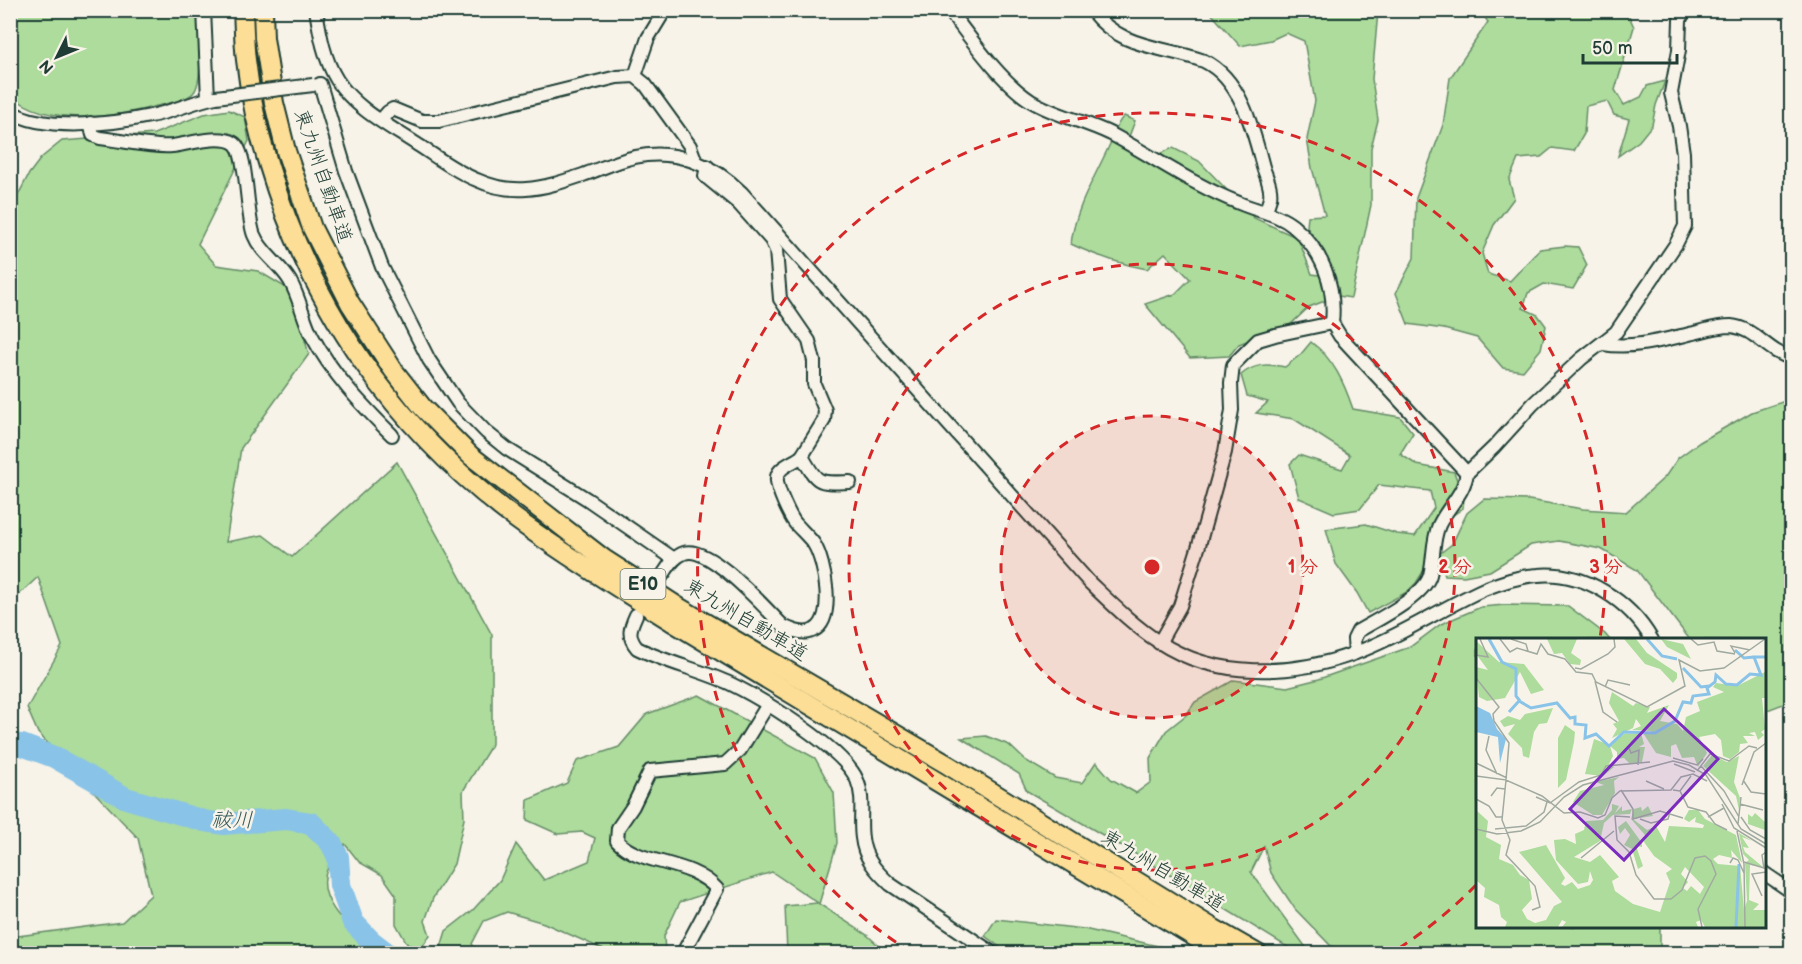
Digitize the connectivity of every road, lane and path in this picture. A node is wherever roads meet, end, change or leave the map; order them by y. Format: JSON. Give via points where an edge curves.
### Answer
{"nodes":[{"id":1,"x":204,"y":10,"type":"edge"},
{"id":2,"x":243,"y":10,"type":"edge"},
{"id":3,"x":263,"y":10,"type":"edge"},
{"id":4,"x":316,"y":10,"type":"edge"},
{"id":5,"x":665,"y":10,"type":"edge"},
{"id":6,"x":949,"y":10,"type":"edge"},
{"id":7,"x":1091,"y":10,"type":"edge"},
{"id":8,"x":1685,"y":10,"type":"edge"},
{"id":9,"x":635,"y":76,"type":"junction"},
{"id":10,"x":337,"y":81,"type":"junction"},
{"id":11,"x":316,"y":84,"type":"junction"},
{"id":12,"x":212,"y":97,"type":"junction"},
{"id":13,"x":10,"y":111,"type":"edge"},
{"id":14,"x":381,"y":120,"type":"junction"},
{"id":15,"x":90,"y":123,"type":"junction"},
{"id":16,"x":701,"y":164,"type":"junction"},
{"id":17,"x":1266,"y":211,"type":"junction"},
{"id":18,"x":1332,"y":323,"type":"junction"},
{"id":19,"x":1603,"y":344,"type":"junction"},
{"id":20,"x":1791,"y":358,"type":"edge"},
{"id":21,"x":392,"y":435,"type":"dead end"},
{"id":22,"x":802,"y":456,"type":"junction"},
{"id":23,"x":1467,"y":473,"type":"junction"},
{"id":24,"x":850,"y":482,"type":"dead end"},
{"id":25,"x":674,"y":559,"type":"junction"},
{"id":26,"x":662,"y":576,"type":"dead end"},
{"id":27,"x":636,"y":615,"type":"dead end"},
{"id":28,"x":1651,"y":638,"type":"edge"},
{"id":29,"x":1159,"y":643,"type":"junction"},
{"id":30,"x":1355,"y":653,"type":"junction"},
{"id":31,"x":767,"y":706,"type":"junction"},
{"id":32,"x":1766,"y":874,"type":"edge"},
{"id":33,"x":1791,"y":892,"type":"edge"},
{"id":34,"x":685,"y":949,"type":"dead end"},
{"id":35,"x":994,"y":954,"type":"edge"},
{"id":36,"x":1223,"y":954,"type":"edge"},
{"id":37,"x":1258,"y":954,"type":"edge"}],
"edges":[{"from":1,"to":12,"type":"street"},
{"from":2,"to":36,"type":"highway","name":"東九州自動車道","number":"E10","via":[[246,62],[260,136],[279,202],[326,306],[350,346],[421,435],[516,519],[596,574]]},
{"from":3,"to":37,"type":"highway","name":"東九州自動車道","number":"E10","via":[[274,103],[312,228],[350,303],[394,371],[423,408],[471,456],[604,559],[680,608]]},
{"from":4,"to":10,"type":"street","via":[[325,54]]},
{"from":5,"to":9,"type":"street","via":[[648,38]]},
{"from":6,"to":17,"type":"street","via":[[1002,75],[1032,101],[1111,134],[1181,176],[1239,204]]},
{"from":7,"to":17,"type":"street","via":[[1115,34],[1204,61],[1225,77],[1258,144],[1269,184]]},
{"from":8,"to":19,"type":"street","via":[[1680,20],[1671,93],[1683,153],[1685,226],[1616,332]]},
{"from":9,"to":14,"type":"street","via":[[617,77],[439,121],[422,121],[393,109]]},
{"from":9,"to":16,"type":"street","via":[[645,84]]},
{"from":10,"to":11,"type":"street"},
{"from":10,"to":14,"type":"street"},
{"from":11,"to":12,"type":"street","bridge":true},
{"from":11,"to":25,"type":"street","via":[[382,267],[429,360],[458,403],[507,449]]},
{"from":12,"to":15,"type":"street","via":[[151,116]]},
{"from":13,"to":15,"type":"street","via":[[40,123]]},
{"from":14,"to":16,"type":"street","via":[[470,177],[507,189],[551,185],[645,155],[674,156]]},
{"from":15,"to":21,"type":"street","via":[[93,135],[100,138],[169,146],[222,139],[240,148],[248,215],[255,238],[289,280],[308,328],[326,357],[363,406]]},
{"from":16,"to":22,"type":"street","via":[[708,180],[738,203],[771,240],[776,250],[780,299],[809,342],[814,384],[825,410],[824,420]]},
{"from":16,"to":29,"type":"street","via":[[722,175],[742,193],[1090,583]]},
{"from":17,"to":18,"type":"street","via":[[1291,225],[1317,255],[1333,295]]},
{"from":18,"to":23,"type":"street"},
{"from":18,"to":29,"type":"street","via":[[1258,340],[1233,365],[1232,410],[1225,452],[1180,606]]},
{"from":19,"to":20,"type":"street","via":[[1653,343],[1732,326]]},
{"from":19,"to":23,"type":"street","via":[[1533,404]]},
{"from":22,"to":24,"type":"street","via":[[816,479],[824,483]]},
{"from":22,"to":25,"type":"street","via":[[784,467],[777,481],[789,514],[814,544],[818,555],[827,611],[821,626],[810,633],[783,626],[705,555],[692,551]]},
{"from":23,"to":30,"type":"street","via":[[1465,486],[1438,527],[1430,577],[1412,598],[1358,632]]},
{"from":25,"to":26,"type":"street"},
{"from":27,"to":31,"type":"street","via":[[629,630],[637,648],[733,685]]},
{"from":28,"to":30,"type":"street","via":[[1637,617],[1596,587],[1566,577],[1538,575],[1506,580],[1484,589]]},
{"from":29,"to":30,"type":"street","via":[[1205,663],[1257,670],[1297,668]]},
{"from":31,"to":34,"type":"street","via":[[740,750],[725,764],[650,771],[618,828],[616,841],[625,850],[682,867],[710,881],[717,889]]},
{"from":31,"to":35,"type":"street","via":[[845,760],[857,779],[862,798],[862,839],[874,870]]},
{"from":32,"to":33,"type":"street"}]}
